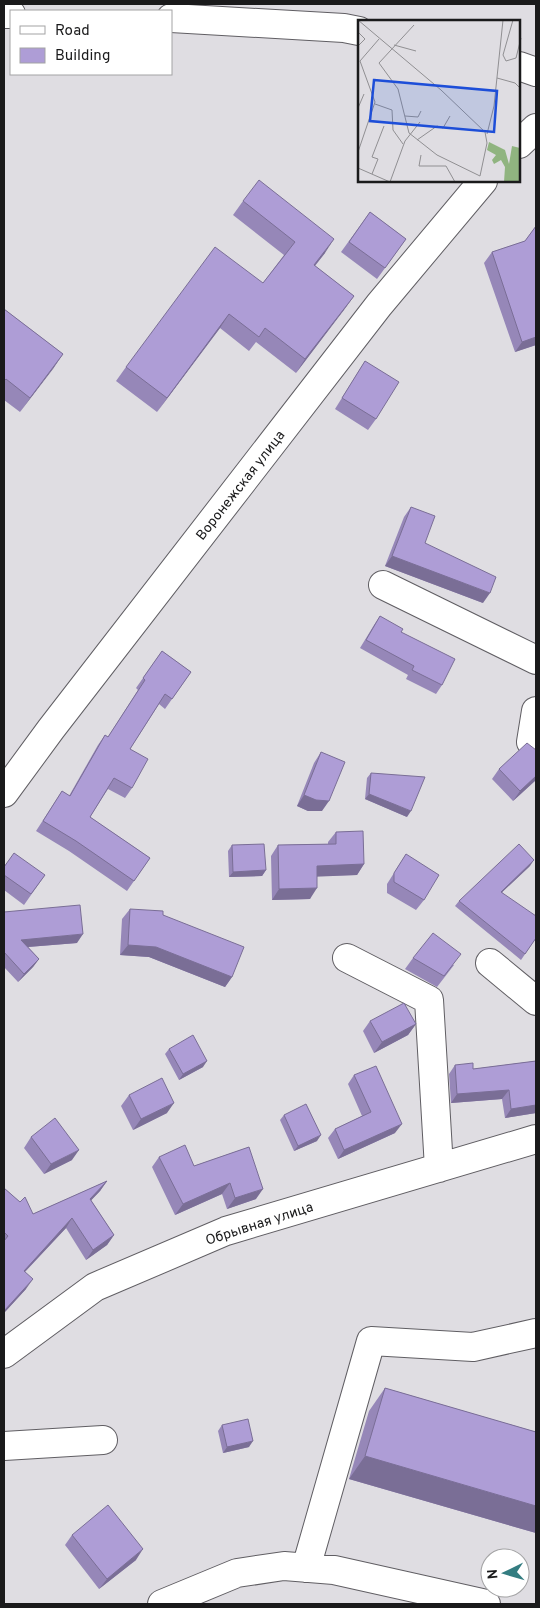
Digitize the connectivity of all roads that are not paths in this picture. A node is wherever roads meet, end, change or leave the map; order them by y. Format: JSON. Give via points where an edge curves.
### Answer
{"nodes":[{"id":1,"x":172,"y":18,"type":"edge"},
{"id":2,"x":358,"y":31,"type":"edge"},
{"id":3,"x":520,"y":66,"type":"edge"},
{"id":4,"x":536,"y":72,"type":"edge"},
{"id":5,"x":536,"y":128,"type":"edge"},
{"id":6,"x":520,"y":143,"type":"edge"},
{"id":7,"x":482,"y":182,"type":"edge"},
{"id":8,"x":383,"y":585,"type":"dead end"},
{"id":9,"x":536,"y":660,"type":"edge"},
{"id":10,"x":536,"y":711,"type":"edge"},
{"id":11,"x":536,"y":747,"type":"edge"},
{"id":12,"x":4,"y":793,"type":"edge"},
{"id":13,"x":348,"y":958,"type":"dead end"},
{"id":14,"x":490,"y":963,"type":"dead end"},
{"id":15,"x":536,"y":1001,"type":"edge"},
{"id":16,"x":536,"y":1139,"type":"edge"},
{"id":17,"x":439,"y":1168,"type":"junction"},
{"id":18,"x":536,"y":1333,"type":"edge"},
{"id":19,"x":4,"y":1354,"type":"edge"},
{"id":20,"x":103,"y":1440,"type":"dead end"},
{"id":21,"x":4,"y":1446,"type":"edge"},
{"id":22,"x":306,"y":1568,"type":"junction"},
{"id":23,"x":162,"y":1604,"type":"edge"},
{"id":24,"x":486,"y":1604,"type":"edge"}],
"edges":[{"from":1,"to":2,"type":"street"},
{"from":3,"to":4,"type":"street"},
{"from":5,"to":6,"type":"street"},
{"from":7,"to":12,"type":"street","name":"Воронежская улица","via":[[379,305]]},
{"from":8,"to":9,"type":"street"},
{"from":10,"to":11,"type":"street","via":[[531,742]]},
{"from":13,"to":17,"type":"street","via":[[429,1000]]},
{"from":14,"to":15,"type":"street"},
{"from":16,"to":17,"type":"street","name":"Обрывная улица"},
{"from":17,"to":19,"type":"street","name":"Обрывная улица","via":[[226,1231],[95,1288]]},
{"from":18,"to":22,"type":"street","via":[[473,1347],[370,1341]]},
{"from":20,"to":21,"type":"street"},
{"from":22,"to":23,"type":"street","via":[[284,1566],[237,1573]]},
{"from":22,"to":24,"type":"street","via":[[334,1570]]}]}
